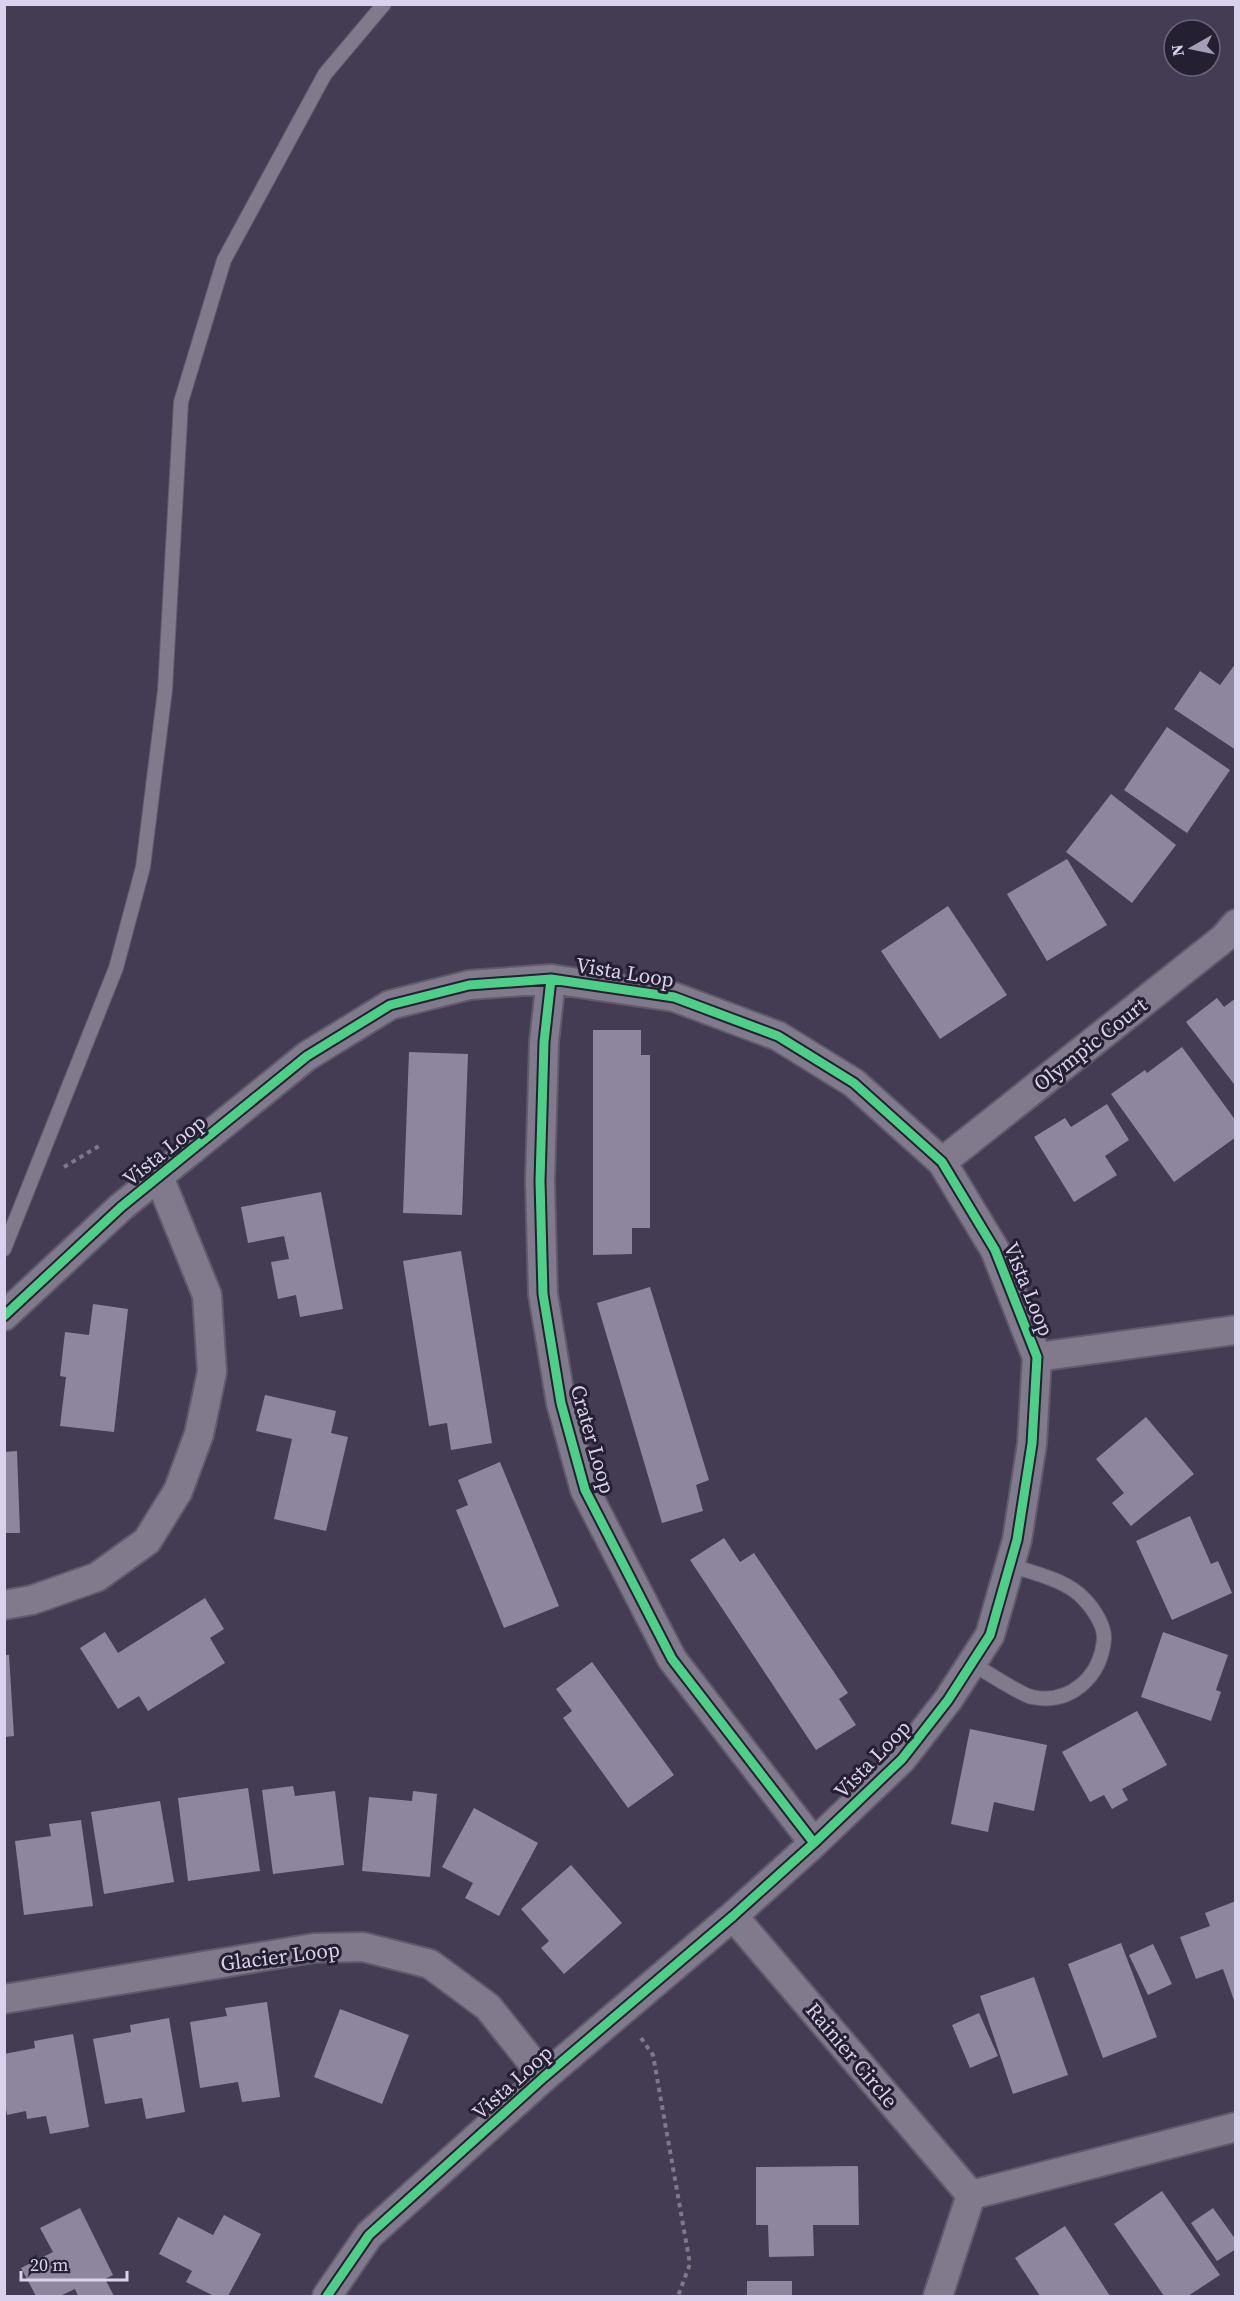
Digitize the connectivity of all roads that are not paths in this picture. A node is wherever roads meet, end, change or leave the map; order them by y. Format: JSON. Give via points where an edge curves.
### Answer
{"nodes":[{"id":1,"x":384,"y":4,"type":"edge"},
{"id":2,"x":1236,"y":924,"type":"edge"},
{"id":3,"x":551,"y":979,"type":"junction"},
{"id":4,"x":942,"y":1162,"type":"junction"},
{"id":5,"x":159,"y":1177,"type":"junction"},
{"id":6,"x":4,"y":1249,"type":"edge"},
{"id":7,"x":4,"y":1316,"type":"edge"},
{"id":8,"x":1236,"y":1330,"type":"edge"},
{"id":9,"x":1037,"y":1357,"type":"junction"},
{"id":10,"x":1010,"y":1565,"type":"junction"},
{"id":11,"x":4,"y":1605,"type":"edge"},
{"id":12,"x":973,"y":1664,"type":"junction"},
{"id":13,"x":814,"y":1844,"type":"junction"},
{"id":14,"x":733,"y":1916,"type":"junction"},
{"id":15,"x":4,"y":1999,"type":"edge"},
{"id":16,"x":544,"y":2077,"type":"junction"},
{"id":17,"x":1236,"y":2127,"type":"edge"},
{"id":18,"x":971,"y":2195,"type":"junction"},
{"id":19,"x":327,"y":2296,"type":"edge"},
{"id":20,"x":938,"y":2296,"type":"edge"}],
"edges":[{"from":1,"to":6,"type":"lane","via":[[325,74],[224,260],[181,402],[165,690],[143,867],[116,968]]},
{"from":2,"to":4,"type":"street","name":"Olympic Court","via":[[1224,938]]},
{"from":3,"to":4,"type":"street","name":"Vista Loop","via":[[674,997],[778,1036],[854,1083]]},
{"from":3,"to":5,"type":"street","name":"Vista Loop","via":[[469,985],[390,1005],[307,1056]]},
{"from":3,"to":13,"type":"street","name":"Crater Loop","via":[[544,1042],[540,1181],[543,1294],[561,1403],[585,1490],[672,1659]]},
{"from":4,"to":9,"type":"street","name":"Vista Loop","via":[[995,1250]]},
{"from":5,"to":7,"type":"street","name":"Vista Loop","via":[[121,1207]]},
{"from":5,"to":11,"type":"street","via":[[207,1295],[212,1372],[196,1444],[178,1491],[147,1541],[97,1577],[32,1600]]},
{"from":8,"to":9,"type":"street"},
{"from":9,"to":10,"type":"street","name":"Vista Loop","via":[[1032,1444]]},
{"from":10,"to":12,"type":"street","name":"Vista Loop","via":[[990,1635]]},
{"from":10,"to":12,"type":"lane","via":[[1065,1585],[1083,1597],[1097,1616],[1105,1637],[1097,1667],[1084,1684],[1059,1697],[1031,1697]]},
{"from":12,"to":13,"type":"street","name":"Vista Loop","via":[[902,1759]]},
{"from":13,"to":14,"type":"street","name":"Vista Loop"},
{"from":14,"to":16,"type":"street","name":"Vista Loop"},
{"from":14,"to":18,"type":"street","name":"Rainier Circle"},
{"from":15,"to":16,"type":"street","name":"Glacier Loop","via":[[314,1948],[363,1947],[430,1964],[488,2007]]},
{"from":16,"to":19,"type":"street","name":"Vista Loop","via":[[369,2235]]},
{"from":17,"to":18,"type":"street"},
{"from":18,"to":20,"type":"street"}]}
